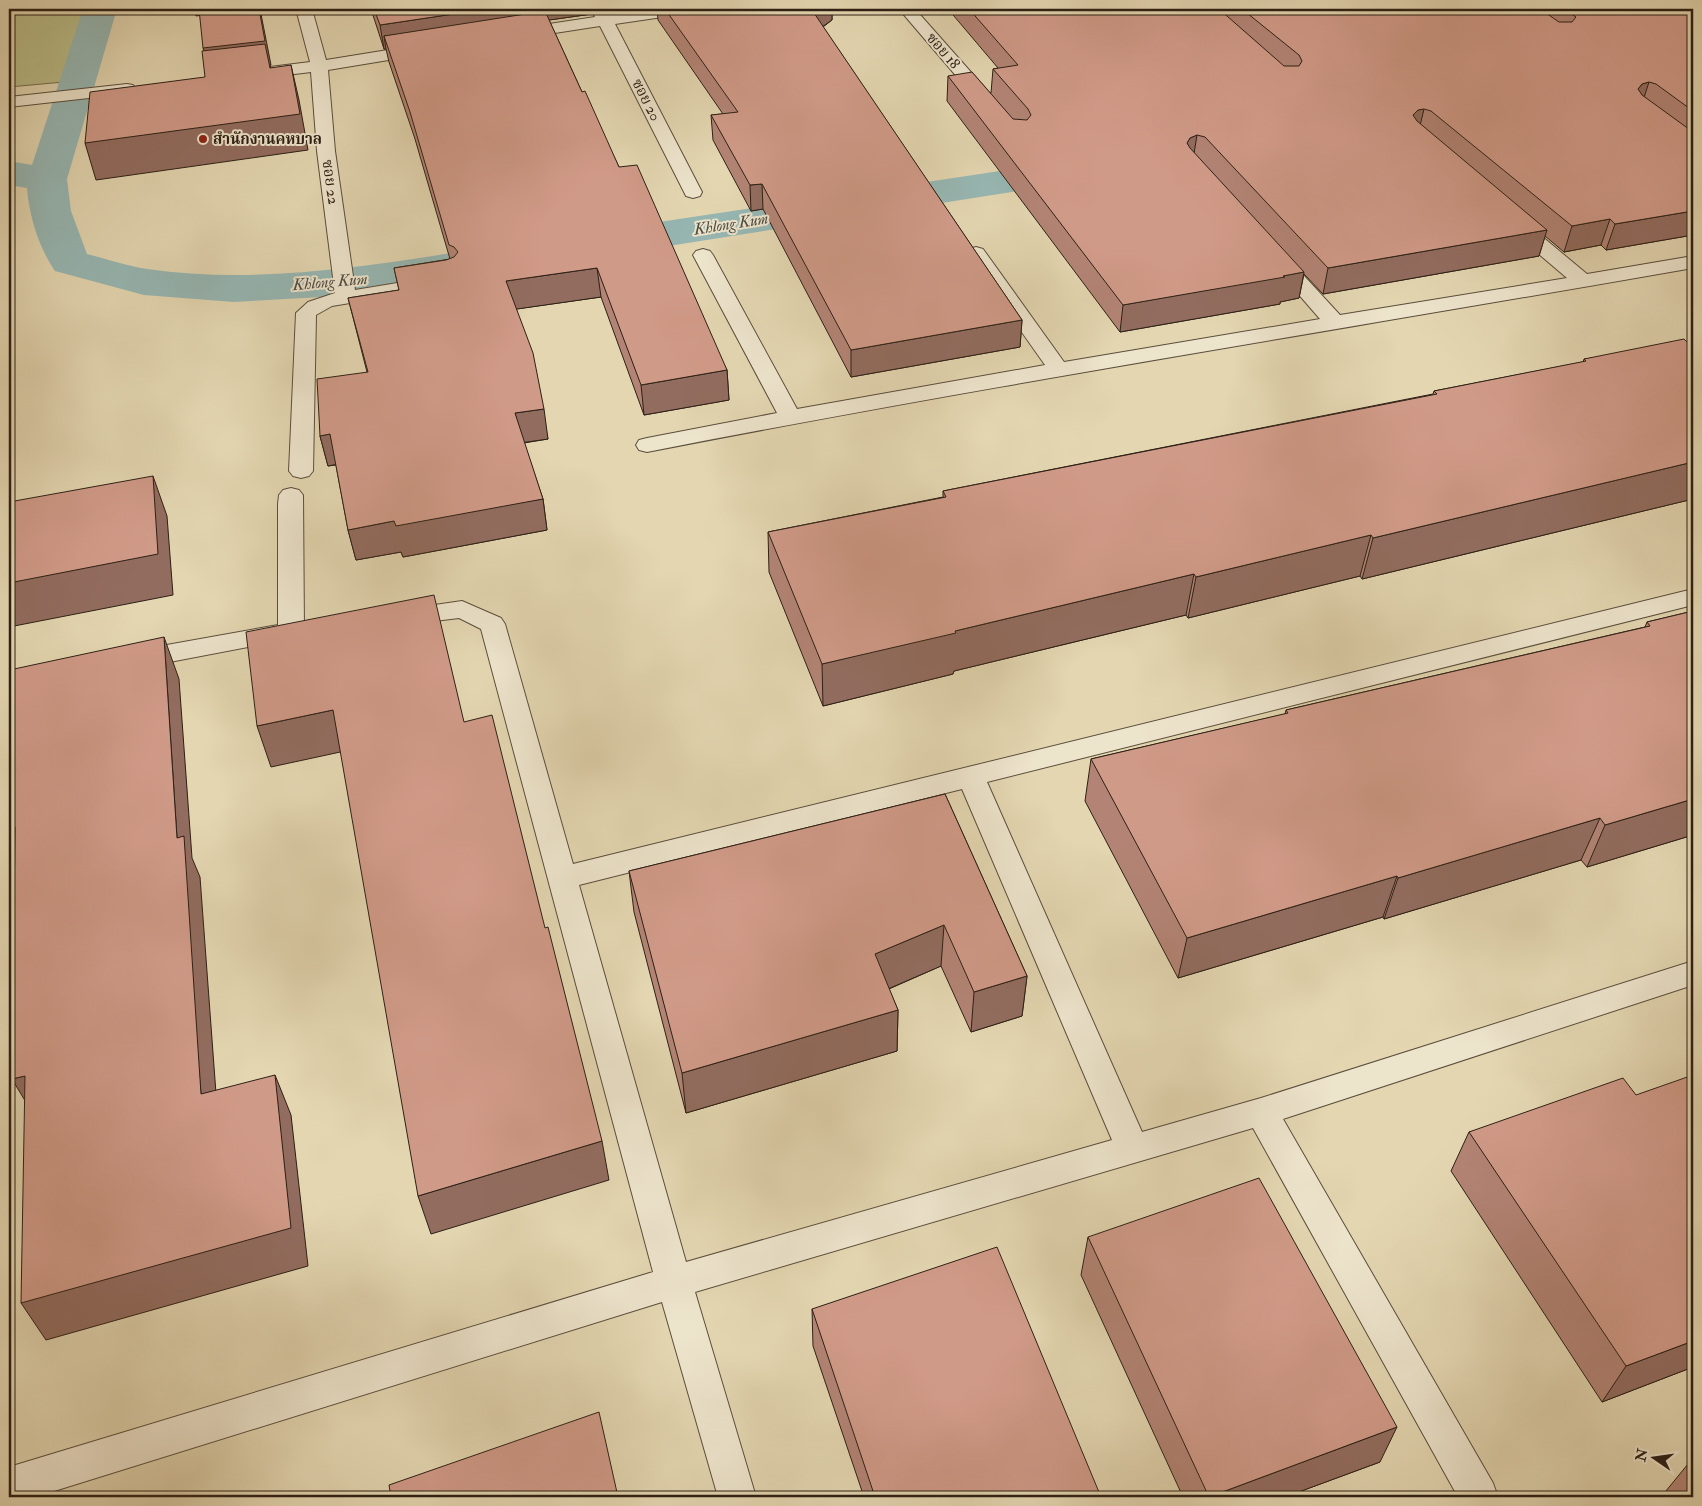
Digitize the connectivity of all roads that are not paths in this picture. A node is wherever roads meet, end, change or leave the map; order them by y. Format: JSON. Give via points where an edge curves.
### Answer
{"nodes":[{"id":1,"x":304,"y":9,"type":"edge"},
{"id":2,"x":683,"y":9,"type":"edge"},
{"id":3,"x":907,"y":9,"type":"edge"},
{"id":4,"x":602,"y":14,"type":"edge"},
{"id":5,"x":496,"y":37,"type":"edge"},
{"id":6,"x":437,"y":47,"type":"edge"},
{"id":7,"x":319,"y":66,"type":"junction"},
{"id":8,"x":242,"y":75,"type":"edge"},
{"id":9,"x":146,"y":87,"type":"edge"},
{"id":10,"x":9,"y":102,"type":"edge"},
{"id":11,"x":1000,"y":117,"type":"edge"},
{"id":12,"x":693,"y":192,"type":"dead end"},
{"id":13,"x":1501,"y":211,"type":"edge"},
{"id":14,"x":964,"y":236,"type":"edge"},
{"id":15,"x":1265,"y":245,"type":"edge"},
{"id":16,"x":703,"y":255,"type":"dead end"},
{"id":17,"x":1693,"y":262,"type":"edge"},
{"id":18,"x":451,"y":281,"type":"edge"},
{"id":19,"x":1584,"y":282,"type":"junction"},
{"id":20,"x":345,"y":288,"type":"junction"},
{"id":21,"x":1335,"y":323,"type":"junction"},
{"id":22,"x":1058,"y":368,"type":"junction"},
{"id":23,"x":790,"y":416,"type":"junction"},
{"id":24,"x":647,"y":445,"type":"dead end"},
{"id":25,"x":302,"y":471,"type":"dead end"},
{"id":26,"x":291,"y":495,"type":"dead end"},
{"id":27,"x":1693,"y":597,"type":"edge"},
{"id":28,"x":376,"y":620,"type":"edge"},
{"id":29,"x":106,"y":665,"type":"edge"},
{"id":30,"x":77,"y":670,"type":"edge"},
{"id":31,"x":9,"y":682,"type":"edge"},
{"id":32,"x":970,"y":776,"type":"junction"},
{"id":33,"x":562,"y":878,"type":"junction"},
{"id":34,"x":1693,"y":973,"type":"edge"},
{"id":35,"x":1262,"y":1112,"type":"junction"},
{"id":36,"x":1133,"y":1149,"type":"junction"},
{"id":37,"x":674,"y":1282,"type":"junction"},
{"id":38,"x":9,"y":1486,"type":"edge"},
{"id":39,"x":737,"y":1497,"type":"edge"},
{"id":40,"x":1479,"y":1497,"type":"edge"}],
"edges":[{"from":1,"to":7,"type":"street","name":"ซอย 22"},
{"from":2,"to":4,"type":"street"},
{"from":3,"to":11,"type":"street","name":"ซอย 18"},
{"from":4,"to":5,"type":"street"},
{"from":4,"to":12,"type":"street","name":"ซอย 20"},
{"from":6,"to":7,"type":"street"},
{"from":7,"to":8,"type":"street"},
{"from":7,"to":20,"type":"street","name":"ซอย 22","via":[[326,151]]},
{"from":9,"to":10,"type":"street"},
{"from":13,"to":19,"type":"street"},
{"from":14,"to":22,"type":"street"},
{"from":15,"to":21,"type":"street"},
{"from":16,"to":23,"type":"street"},
{"from":17,"to":19,"type":"street"},
{"from":18,"to":20,"type":"street"},
{"from":19,"to":21,"type":"street"},
{"from":20,"to":25,"type":"street","via":[[306,313]]},
{"from":21,"to":22,"type":"street"},
{"from":22,"to":23,"type":"street"},
{"from":23,"to":24,"type":"street"},
{"from":26,"to":29,"type":"street","via":[[301,629]]},
{"from":27,"to":32,"type":"street"},
{"from":28,"to":33,"type":"street","via":[[462,609],[492,624]]},
{"from":30,"to":31,"type":"street"},
{"from":32,"to":33,"type":"street"},
{"from":32,"to":36,"type":"street"},
{"from":33,"to":37,"type":"street"},
{"from":34,"to":35,"type":"street"},
{"from":35,"to":36,"type":"street"},
{"from":35,"to":40,"type":"street"},
{"from":36,"to":37,"type":"street"},
{"from":37,"to":38,"type":"street"},
{"from":37,"to":39,"type":"street"}]}
